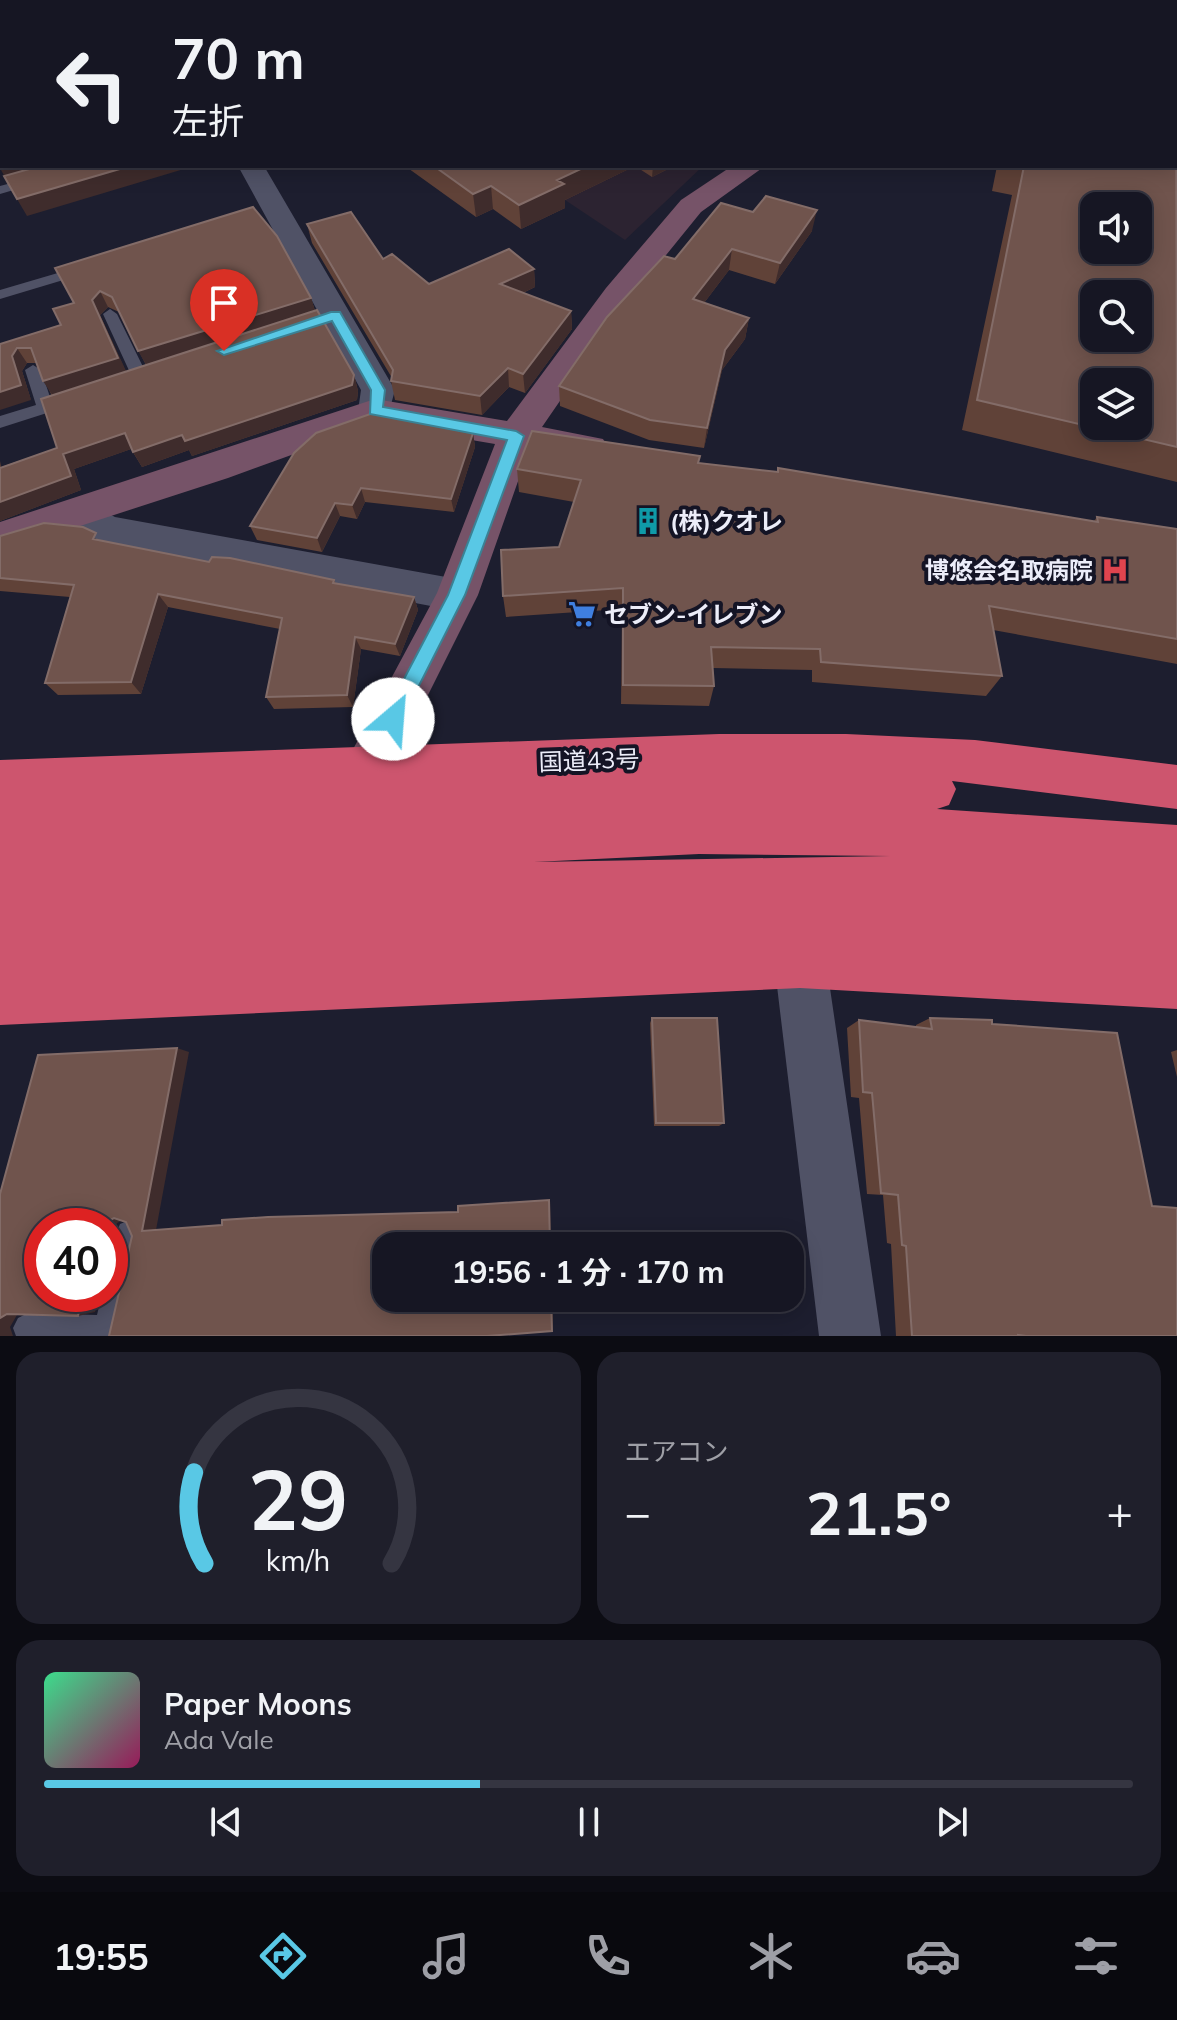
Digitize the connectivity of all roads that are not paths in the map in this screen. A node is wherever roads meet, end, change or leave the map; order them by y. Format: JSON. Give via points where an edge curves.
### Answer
{"nodes":[{"id":1,"x":82,"y":168,"type":"edge"},
{"id":2,"x":252,"y":168,"type":"edge"},
{"id":3,"x":748,"y":168,"type":"edge"},
{"id":4,"x":0,"y":190,"type":"edge"},
{"id":5,"x":102,"y":264,"type":"edge"},
{"id":6,"x":0,"y":295,"type":"edge"},
{"id":7,"x":110,"y":314,"type":"edge"},
{"id":8,"x":33,"y":370,"type":"edge"},
{"id":9,"x":141,"y":377,"type":"edge"},
{"id":10,"x":86,"y":395,"type":"edge"},
{"id":11,"x":45,"y":408,"type":"junction"},
{"id":12,"x":375,"y":411,"type":"junction"},
{"id":13,"x":0,"y":422,"type":"edge"},
{"id":14,"x":516,"y":436,"type":"junction"},
{"id":15,"x":627,"y":453,"type":"edge"},
{"id":16,"x":78,"y":512,"type":"junction"},
{"id":17,"x":0,"y":537,"type":"edge"},
{"id":18,"x":457,"y":595,"type":"junction"},
{"id":19,"x":367,"y":768,"type":"junction"},
{"id":20,"x":0,"y":782,"type":"edge"},
{"id":21,"x":1177,"y":787,"type":"edge"},
{"id":22,"x":1177,"y":798,"type":"edge"},
{"id":23,"x":0,"y":827,"type":"edge"},
{"id":24,"x":1177,"y":849,"type":"edge"},
{"id":25,"x":0,"y":861,"type":"edge"},
{"id":26,"x":0,"y":908,"type":"edge"},
{"id":27,"x":1169,"y":922,"type":"edge"},
{"id":28,"x":0,"y":951,"type":"edge"},
{"id":29,"x":800,"y":961,"type":"junction"},
{"id":30,"x":1177,"y":982,"type":"edge"},
{"id":31,"x":0,"y":998,"type":"edge"},
{"id":32,"x":130,"y":1234,"type":"edge"},
{"id":33,"x":28,"y":1328,"type":"edge"},
{"id":34,"x":107,"y":1333,"type":"edge"},
{"id":35,"x":850,"y":1336,"type":"edge"}],
"edges":[{"from":1,"to":4,"type":"lane"},
{"from":2,"to":12,"type":"street","via":[[268,212],[328,317],[378,390]]},
{"from":3,"to":14,"type":"street","via":[[691,206],[617,295]]},
{"from":5,"to":6,"type":"lane"},
{"from":7,"to":9,"type":"lane"},
{"from":8,"to":11,"type":"lane"},
{"from":10,"to":11,"type":"lane"},
{"from":11,"to":13,"type":"lane"},
{"from":12,"to":14,"type":"street"},
{"from":12,"to":16,"type":"street"},
{"from":14,"to":15,"type":"street"},
{"from":14,"to":18,"type":"street"},
{"from":16,"to":17,"type":"street"},
{"from":16,"to":18,"type":"street","via":[[106,530]]},
{"from":18,"to":19,"type":"street"},
{"from":19,"to":20,"type":"highway","name":"国道43号"},
{"from":19,"to":21,"type":"highway","name":"国道43号","via":[[846,755],[975,761]]},
{"from":22,"to":23,"type":"highway","via":[[850,786],[657,791]]},
{"from":24,"to":25,"type":"highway","via":[[984,833],[699,831]]},
{"from":26,"to":27,"type":"highway","via":[[348,890],[972,879]]},
{"from":27,"to":28,"type":"highway","via":[[662,926]]},
{"from":29,"to":30,"type":"highway"},
{"from":29,"to":31,"type":"highway"},
{"from":29,"to":35,"type":"street"},
{"from":32,"to":34,"type":"lane"},
{"from":33,"to":34,"type":"lane"}]}
